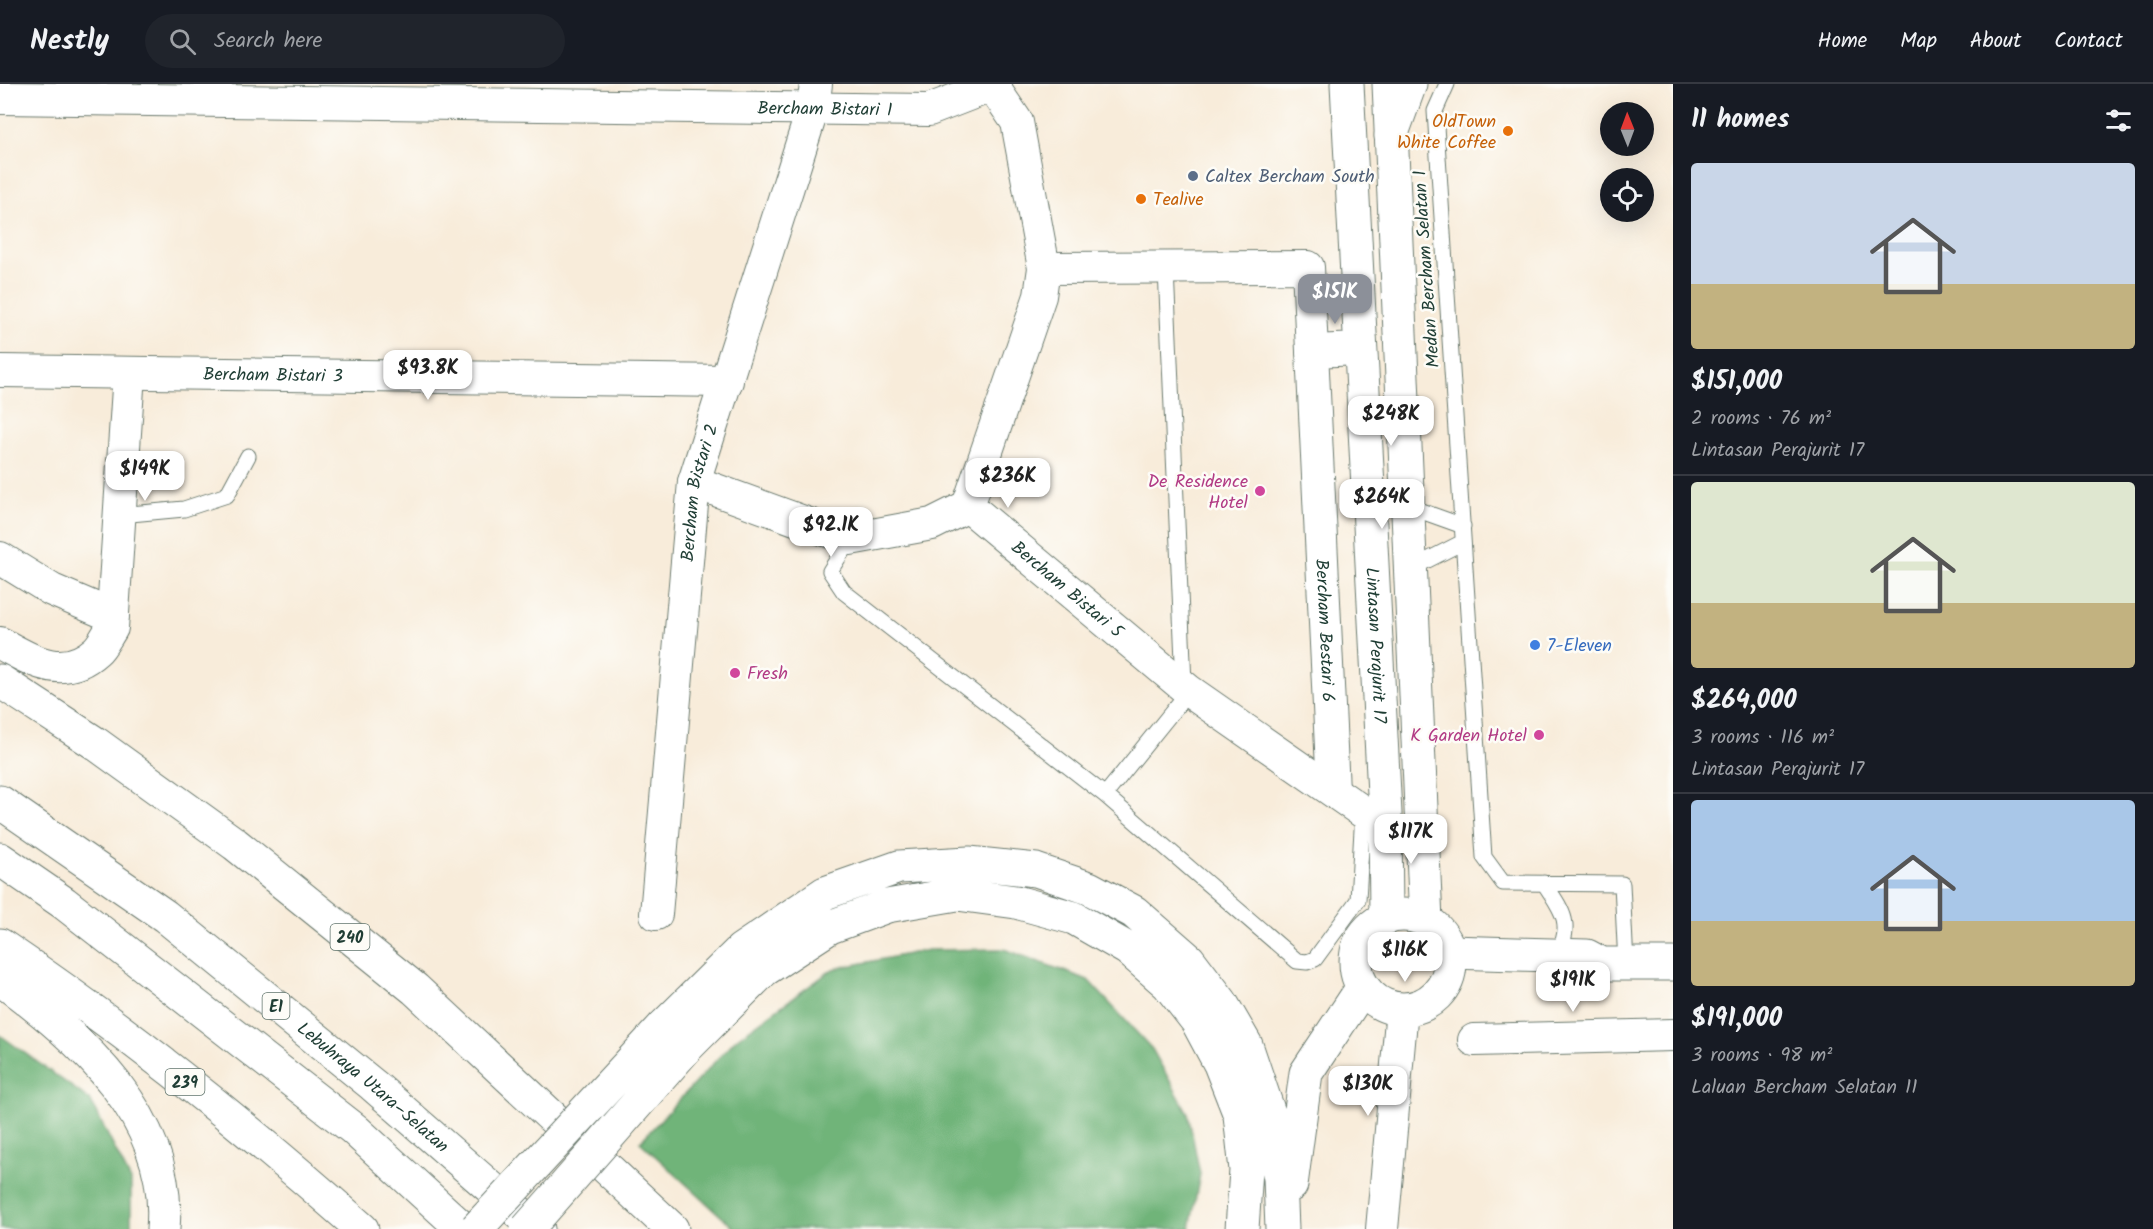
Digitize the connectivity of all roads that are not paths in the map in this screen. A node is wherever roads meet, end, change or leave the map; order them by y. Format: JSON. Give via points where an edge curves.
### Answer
{"nodes":[{"id":1,"x":994,"y":84,"type":"edge"},
{"id":2,"x":1347,"y":84,"type":"edge"},
{"id":3,"x":1389,"y":84,"type":"edge"},
{"id":4,"x":1410,"y":84,"type":"edge"},
{"id":5,"x":1447,"y":84,"type":"edge"},
{"id":6,"x":814,"y":96,"type":"edge"},
{"id":7,"x":0,"y":98,"type":"edge"},
{"id":8,"x":1391,"y":136,"type":"junction"},
{"id":9,"x":1044,"y":268,"type":"junction"},
{"id":10,"x":1166,"y":269,"type":"junction"},
{"id":11,"x":1360,"y":349,"type":"junction"},
{"id":12,"x":1312,"y":351,"type":"junction"},
{"id":13,"x":0,"y":371,"type":"edge"},
{"id":14,"x":129,"y":373,"type":"junction"},
{"id":15,"x":727,"y":381,"type":"junction"},
{"id":16,"x":248,"y":456,"type":"dead end"},
{"id":17,"x":694,"y":482,"type":"junction"},
{"id":18,"x":968,"y":506,"type":"junction"},
{"id":19,"x":1407,"y":506,"type":"junction"},
{"id":20,"x":120,"y":515,"type":"junction"},
{"id":21,"x":1463,"y":526,"type":"junction"},
{"id":22,"x":850,"y":539,"type":"junction"},
{"id":23,"x":1463,"y":542,"type":"junction"},
{"id":24,"x":0,"y":558,"type":"edge"},
{"id":25,"x":1410,"y":569,"type":"junction"},
{"id":26,"x":112,"y":616,"type":"junction"},
{"id":27,"x":0,"y":643,"type":"edge"},
{"id":28,"x":0,"y":681,"type":"edge"},
{"id":29,"x":1187,"y":689,"type":"junction"},
{"id":30,"x":1333,"y":790,"type":"junction"},
{"id":31,"x":1105,"y":795,"type":"junction"},
{"id":32,"x":0,"y":802,"type":"edge"},
{"id":33,"x":1374,"y":812,"type":"junction"},
{"id":34,"x":1423,"y":844,"type":"junction"},
{"id":35,"x":0,"y":859,"type":"edge"},
{"id":36,"x":1544,"y":883,"type":"junction"},
{"id":37,"x":656,"y":914,"type":"dead end"},
{"id":38,"x":1386,"y":918,"type":"junction"},
{"id":39,"x":1426,"y":921,"type":"junction"},
{"id":40,"x":0,"y":945,"type":"edge"},
{"id":41,"x":1557,"y":955,"type":"junction"},
{"id":42,"x":1449,"y":962,"type":"junction"},
{"id":43,"x":1614,"y":964,"type":"junction"},
{"id":44,"x":1673,"y":964,"type":"edge"},
{"id":45,"x":0,"y":979,"type":"edge"},
{"id":46,"x":1363,"y":987,"type":"junction"},
{"id":47,"x":1402,"y":1009,"type":"junction"},
{"id":48,"x":1673,"y":1035,"type":"edge"},
{"id":49,"x":676,"y":1036,"type":"junction"},
{"id":50,"x":1474,"y":1040,"type":"dead end"},
{"id":51,"x":163,"y":1229,"type":"edge"},
{"id":52,"x":362,"y":1229,"type":"edge"},
{"id":53,"x":463,"y":1229,"type":"edge"},
{"id":54,"x":476,"y":1229,"type":"edge"},
{"id":55,"x":526,"y":1229,"type":"edge"},
{"id":56,"x":538,"y":1229,"type":"edge"},
{"id":57,"x":672,"y":1229,"type":"edge"},
{"id":58,"x":1242,"y":1229,"type":"edge"},
{"id":59,"x":1284,"y":1229,"type":"edge"},
{"id":60,"x":1382,"y":1229,"type":"edge"}],
"edges":[{"from":1,"to":6,"type":"street","name":"Bercham Bistari 1","via":[[929,110]]},
{"from":1,"to":9,"type":"street","via":[[1017,122]]},
{"from":2,"to":11,"type":"main road","name":"Lintasan Perajurit 17"},
{"from":3,"to":8,"type":"main road"},
{"from":4,"to":8,"type":"main road"},
{"from":5,"to":21,"type":"lane","name":"Medan Bercham Selatan 1","via":[[1435,111]]},
{"from":6,"to":7,"type":"street","name":"Bercham Bistari 1"},
{"from":6,"to":15,"type":"street","name":"Bercham Bistari 2"},
{"from":8,"to":19,"type":"main road","name":"Lintasan Perajurit 17"},
{"from":9,"to":10,"type":"street","name":"Bercham Bestari 6"},
{"from":9,"to":18,"type":"street","via":[[1040,296]]},
{"from":10,"to":12,"type":"street","name":"Bercham Bestari 6","via":[[1308,267]]},
{"from":10,"to":29,"type":"lane"},
{"from":11,"to":12,"type":"street"},
{"from":11,"to":33,"type":"main road","name":"Lintasan Perajurit 17"},
{"from":12,"to":30,"type":"street","name":"Bercham Bestari 6"},
{"from":13,"to":14,"type":"street","name":"Bercham Bistari 3"},
{"from":14,"to":15,"type":"street","name":"Bercham Bistari 3"},
{"from":14,"to":20,"type":"street"},
{"from":15,"to":17,"type":"street","name":"Bercham Bistari 2"},
{"from":16,"to":20,"type":"lane","via":[[226,495],[184,509]]},
{"from":17,"to":22,"type":"street"},
{"from":17,"to":37,"type":"street","name":"Bercham Bistari 2"},
{"from":18,"to":22,"type":"street","via":[[932,524]]},
{"from":18,"to":29,"type":"street","name":"Bercham Bistari 5"},
{"from":19,"to":21,"type":"lane"},
{"from":19,"to":25,"type":"main road","name":"Lintasan Perajurit 17"},
{"from":20,"to":26,"type":"street"},
{"from":21,"to":23,"type":"lane","name":"Medan Bercham Selatan 1"},
{"from":22,"to":31,"type":"lane","via":[[830,571],[844,592]]},
{"from":23,"to":25,"type":"lane"},
{"from":23,"to":36,"type":"lane","name":"Medan Bercham Selatan 1","via":[[1484,857],[1503,883]]},
{"from":24,"to":26,"type":"street","via":[[52,590]]},
{"from":25,"to":34,"type":"main road","name":"Lintasan Perajurit 17"},
{"from":26,"to":27,"type":"street","via":[[112,628],[96,651],[72,665],[39,665]]},
{"from":28,"to":57,"type":"main road","number":"240","via":[[96,743],[236,844],[406,982]]},
{"from":29,"to":30,"type":"street","name":"Bercham Bistari 5"},
{"from":29,"to":31,"type":"lane"},
{"from":30,"to":33,"type":"street","name":"Bercham Bistari 5"},
{"from":31,"to":33,"type":"lane","via":[[1298,961],[1307,962],[1315,958],[1358,900]]},
{"from":32,"to":56,"type":"main road","name":"Lebuhraya Utara–Selatan","number":"E1","via":[[165,916],[373,1084]]},
{"from":33,"to":34,"type":"main road","via":[[1404,819]]},
{"from":33,"to":38,"type":"main road"},
{"from":34,"to":39,"type":"main road","name":"Lintasan Perajurit 17"},
{"from":35,"to":53,"type":"main road","via":[[63,903],[354,1129]]},
{"from":36,"to":41,"type":"lane","via":[[1561,908],[1567,927],[1566,940]]},
{"from":36,"to":43,"type":"lane","name":"Medan Bercham Selatan 1","via":[[1622,884]]},
{"from":38,"to":39,"type":"main road","via":[[1400,915]]},
{"from":38,"to":46,"type":"main road","via":[[1362,940],[1357,972]]},
{"from":39,"to":42,"type":"main road","via":[[1437,929]]},
{"from":40,"to":52,"type":"main road","number":"239","via":[[91,1006],[305,1178]]},
{"from":41,"to":42,"type":"main road"},
{"from":41,"to":43,"type":"main road","via":[[1587,956]]},
{"from":42,"to":43,"type":"main road","via":[[1590,972]]},
{"from":42,"to":47,"type":"main road","via":[[1440,992],[1417,1007]]},
{"from":43,"to":44,"type":"main road"},
{"from":45,"to":51,"type":"main road","via":[[92,1054],[130,1101],[158,1167],[166,1204]]},
{"from":46,"to":47,"type":"main road","via":[[1387,1006]]},
{"from":46,"to":59,"type":"main road","via":[[1305,1072]]},
{"from":47,"to":60,"type":"street"},
{"from":48,"to":50,"type":"street"},
{"from":49,"to":54,"type":"main road","bridge":true},
{"from":49,"to":55,"type":"main road","bridge":true},
{"from":49,"to":58,"type":"main road","via":[[764,970],[830,927],[887,906],[957,894],[1016,902],[1074,918],[1128,949],[1168,984],[1197,1020],[1220,1064],[1239,1115],[1246,1170]]},
{"from":49,"to":59,"type":"main road","via":[[741,950],[825,893],[899,867],[957,864],[1036,870],[1068,880],[1134,912],[1189,960],[1221,1002],[1246,1045],[1269,1113]]}]}
